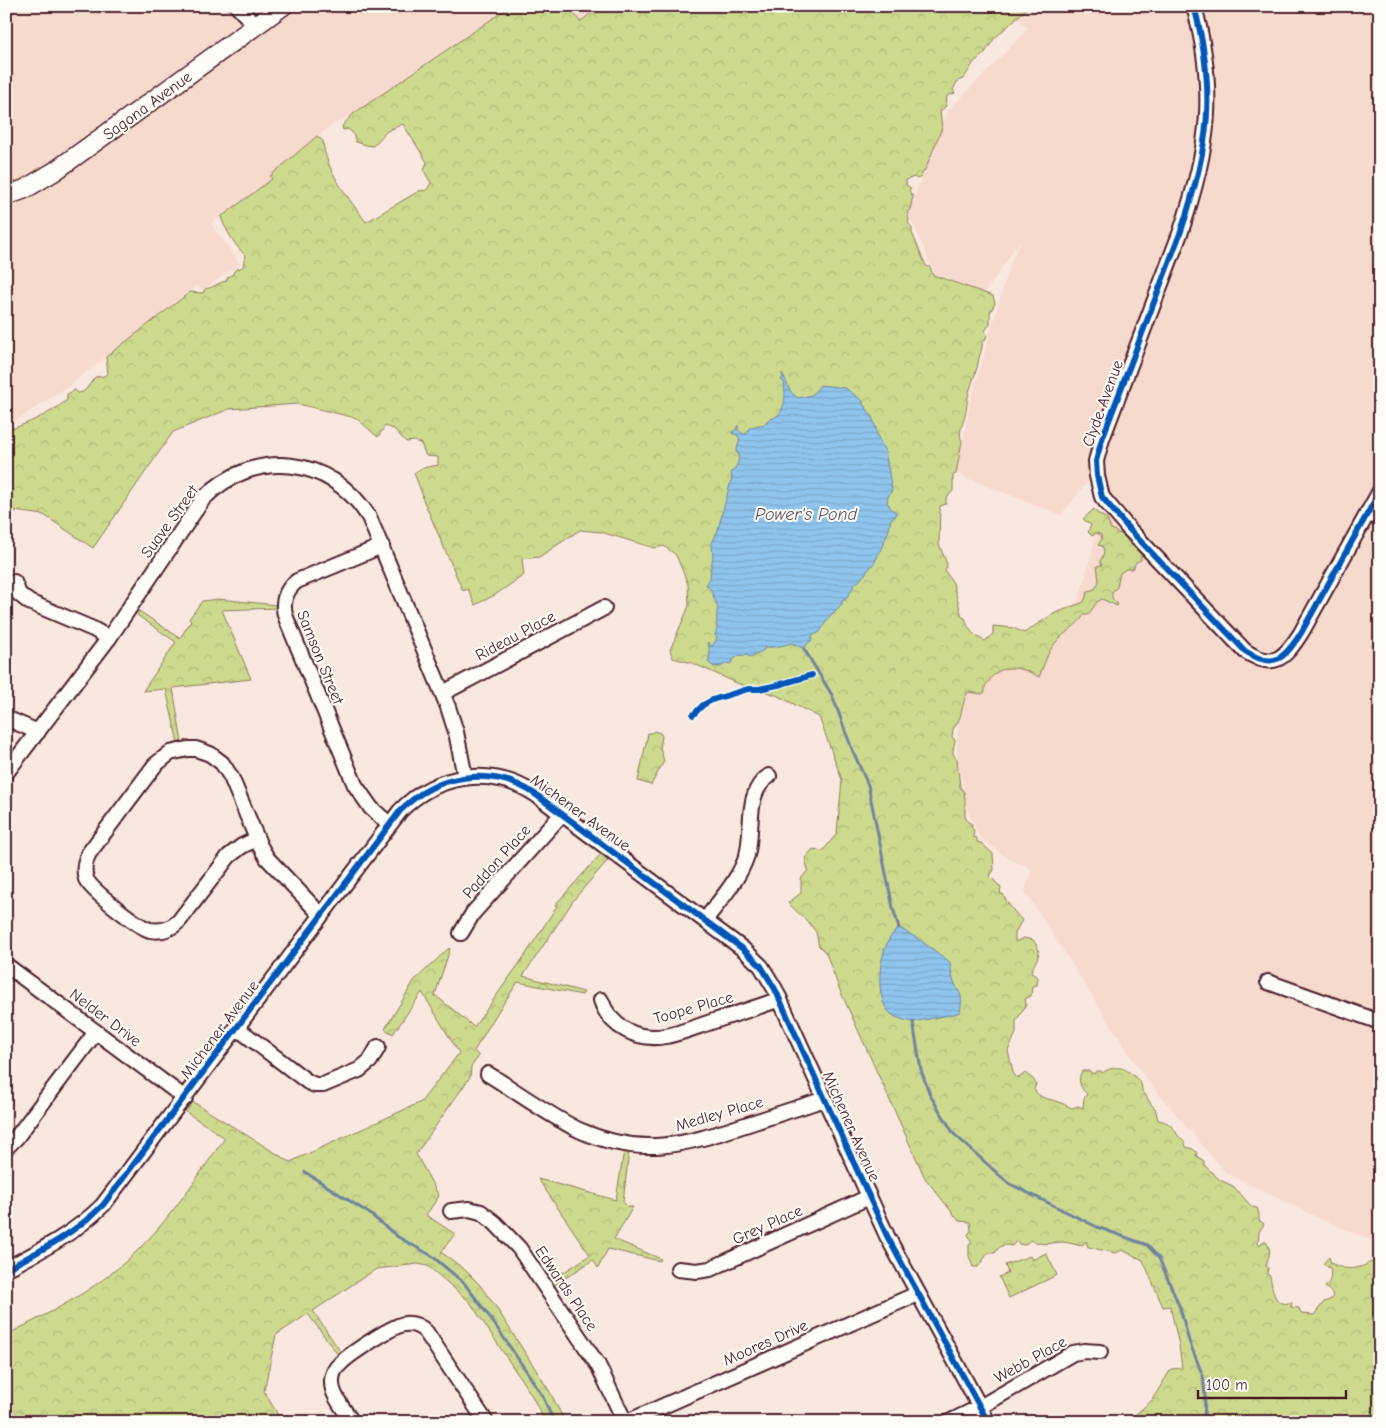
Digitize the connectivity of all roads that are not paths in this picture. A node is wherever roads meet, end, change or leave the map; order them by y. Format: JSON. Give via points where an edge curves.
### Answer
{"nodes":[{"id":1,"x":237,"y":6,"type":"edge"},
{"id":2,"x":284,"y":6,"type":"edge"},
{"id":3,"x":1194,"y":6,"type":"edge"},
{"id":4,"x":256,"y":26,"type":"junction"},
{"id":5,"x":6,"y":196,"type":"edge"},
{"id":6,"x":1380,"y":491,"type":"edge"},
{"id":7,"x":1373,"y":516,"type":"edge"},
{"id":8,"x":382,"y":546,"type":"junction"},
{"id":9,"x":14,"y":582,"type":"dead end"},
{"id":10,"x":604,"y":608,"type":"dead end"},
{"id":11,"x":109,"y":638,"type":"junction"},
{"id":12,"x":442,"y":693,"type":"junction"},
{"id":13,"x":6,"y":718,"type":"edge"},
{"id":14,"x":38,"y":732,"type":"junction"},
{"id":15,"x":6,"y":773,"type":"edge"},
{"id":16,"x":769,"y":776,"type":"dead end"},
{"id":17,"x":465,"y":777,"type":"junction"},
{"id":18,"x":562,"y":814,"type":"junction"},
{"id":19,"x":388,"y":824,"type":"junction"},
{"id":20,"x":257,"y":839,"type":"junction"},
{"id":21,"x":321,"y":915,"type":"junction"},
{"id":22,"x":705,"y":920,"type":"junction"},
{"id":23,"x":461,"y":933,"type":"dead end"},
{"id":24,"x":6,"y":965,"type":"edge"},
{"id":25,"x":1268,"y":982,"type":"dead end"},
{"id":26,"x":780,"y":999,"type":"junction"},
{"id":27,"x":601,"y":1000,"type":"dead end"},
{"id":28,"x":1380,"y":1022,"type":"edge"},
{"id":29,"x":237,"y":1028,"type":"junction"},
{"id":30,"x":96,"y":1032,"type":"junction"},
{"id":31,"x":378,"y":1047,"type":"dead end"},
{"id":32,"x":488,"y":1074,"type":"dead end"},
{"id":33,"x":185,"y":1098,"type":"junction"},
{"id":34,"x":825,"y":1099,"type":"junction"},
{"id":35,"x":6,"y":1148,"type":"edge"},
{"id":36,"x":868,"y":1198,"type":"junction"},
{"id":37,"x":451,"y":1211,"type":"dead end"},
{"id":38,"x":678,"y":1268,"type":"dead end"},
{"id":39,"x":6,"y":1269,"type":"edge"},
{"id":40,"x":917,"y":1294,"type":"junction"},
{"id":41,"x":1100,"y":1352,"type":"dead end"},
{"id":42,"x":980,"y":1407,"type":"junction"},
{"id":43,"x":352,"y":1422,"type":"edge"},
{"id":44,"x":486,"y":1422,"type":"edge"},
{"id":45,"x":626,"y":1422,"type":"edge"},
{"id":46,"x":949,"y":1422,"type":"edge"},
{"id":47,"x":988,"y":1422,"type":"edge"}],
"edges":[{"from":1,"to":4,"type":"street"},
{"from":2,"to":4,"type":"main road","name":"Sagona Avenue"},
{"from":3,"to":7,"type":"street","name":"Clyde Avenue","via":[[1203,41],[1208,82],[1207,125],[1201,164],[1178,239],[1102,439],[1096,461],[1100,492],[1115,513],[1228,634],[1245,651],[1266,662],[1283,657],[1290,650]]},
{"from":4,"to":5,"type":"main road","name":"Sagona Avenue","via":[[55,170],[25,189]]},
{"from":6,"to":7,"type":"street","name":"Clyde Avenue"},
{"from":8,"to":11,"type":"street","name":"Suave Street","via":[[370,517],[360,503],[330,478],[291,466],[270,465],[250,469],[220,484],[197,506]]},
{"from":8,"to":12,"type":"street","name":"Suave Street"},
{"from":8,"to":19,"type":"street","name":"Samson Street","via":[[298,581],[288,592],[283,607],[354,785]]},
{"from":9,"to":11,"type":"street","via":[[19,594],[30,602]]},
{"from":10,"to":12,"type":"street","name":"Rideau Place"},
{"from":11,"to":14,"type":"street","name":"Suave Street"},
{"from":12,"to":17,"type":"street","name":"Suave Street","via":[[456,732]]},
{"from":13,"to":14,"type":"street"},
{"from":14,"to":15,"type":"street","name":"Suave Street"},
{"from":16,"to":22,"type":"street","via":[[756,792],[744,863]]},
{"from":17,"to":18,"type":"street","name":"Michener Avenue","via":[[490,777],[514,783]]},
{"from":17,"to":19,"type":"street","name":"Michener Avenue","via":[[423,792]]},
{"from":18,"to":22,"type":"street","name":"Michener Avenue"},
{"from":18,"to":23,"type":"street","name":"Paddon Place","via":[[474,913]]},
{"from":19,"to":21,"type":"street","name":"Michener Avenue"},
{"from":20,"to":20,"type":"street","via":[[222,763],[203,751],[182,749],[165,756],[155,765],[89,853],[84,872],[93,889],[138,924],[150,930],[163,930],[179,921],[229,856]]},
{"from":20,"to":21,"type":"street","via":[[271,864]]},
{"from":21,"to":29,"type":"street","name":"Michener Avenue"},
{"from":22,"to":26,"type":"street","name":"Michener Avenue","via":[[755,960],[771,980]]},
{"from":24,"to":30,"type":"street","name":"Nelder Drive"},
{"from":25,"to":28,"type":"street"},
{"from":26,"to":27,"type":"street","name":"Toope Place","via":[[674,1034],[652,1037],[623,1030],[607,1014]]},
{"from":26,"to":34,"type":"street","name":"Michener Avenue"},
{"from":29,"to":31,"type":"street","via":[[308,1082],[319,1085],[359,1070],[370,1061]]},
{"from":29,"to":33,"type":"street","name":"Michener Avenue"},
{"from":30,"to":33,"type":"street","name":"Nelder Drive"},
{"from":30,"to":35,"type":"street"},
{"from":32,"to":34,"type":"street","name":"Medley Place","via":[[577,1128],[606,1140],[639,1146],[693,1142]]},
{"from":33,"to":39,"type":"street","name":"Michener Avenue","via":[[94,1214],[64,1238]]},
{"from":34,"to":36,"type":"street","name":"Michener Avenue"},
{"from":36,"to":38,"type":"street","name":"Grey Place","via":[[710,1269],[691,1271]]},
{"from":36,"to":40,"type":"street","name":"Michener Avenue"},
{"from":37,"to":45,"type":"street","name":"Edwards Place","via":[[469,1208],[481,1212],[518,1248],[598,1366]]},
{"from":40,"to":42,"type":"street","name":"Michener Avenue"},
{"from":40,"to":45,"type":"street","name":"Moores Drive"},
{"from":41,"to":42,"type":"street","name":"Webb Place","via":[[1073,1353]]},
{"from":42,"to":46,"type":"street","name":"Webb Place"},
{"from":42,"to":47,"type":"street","name":"Michener Avenue"},
{"from":43,"to":44,"type":"street","via":[[333,1391],[333,1374],[344,1360],[395,1326],[406,1323],[417,1325],[426,1332]]}]}
